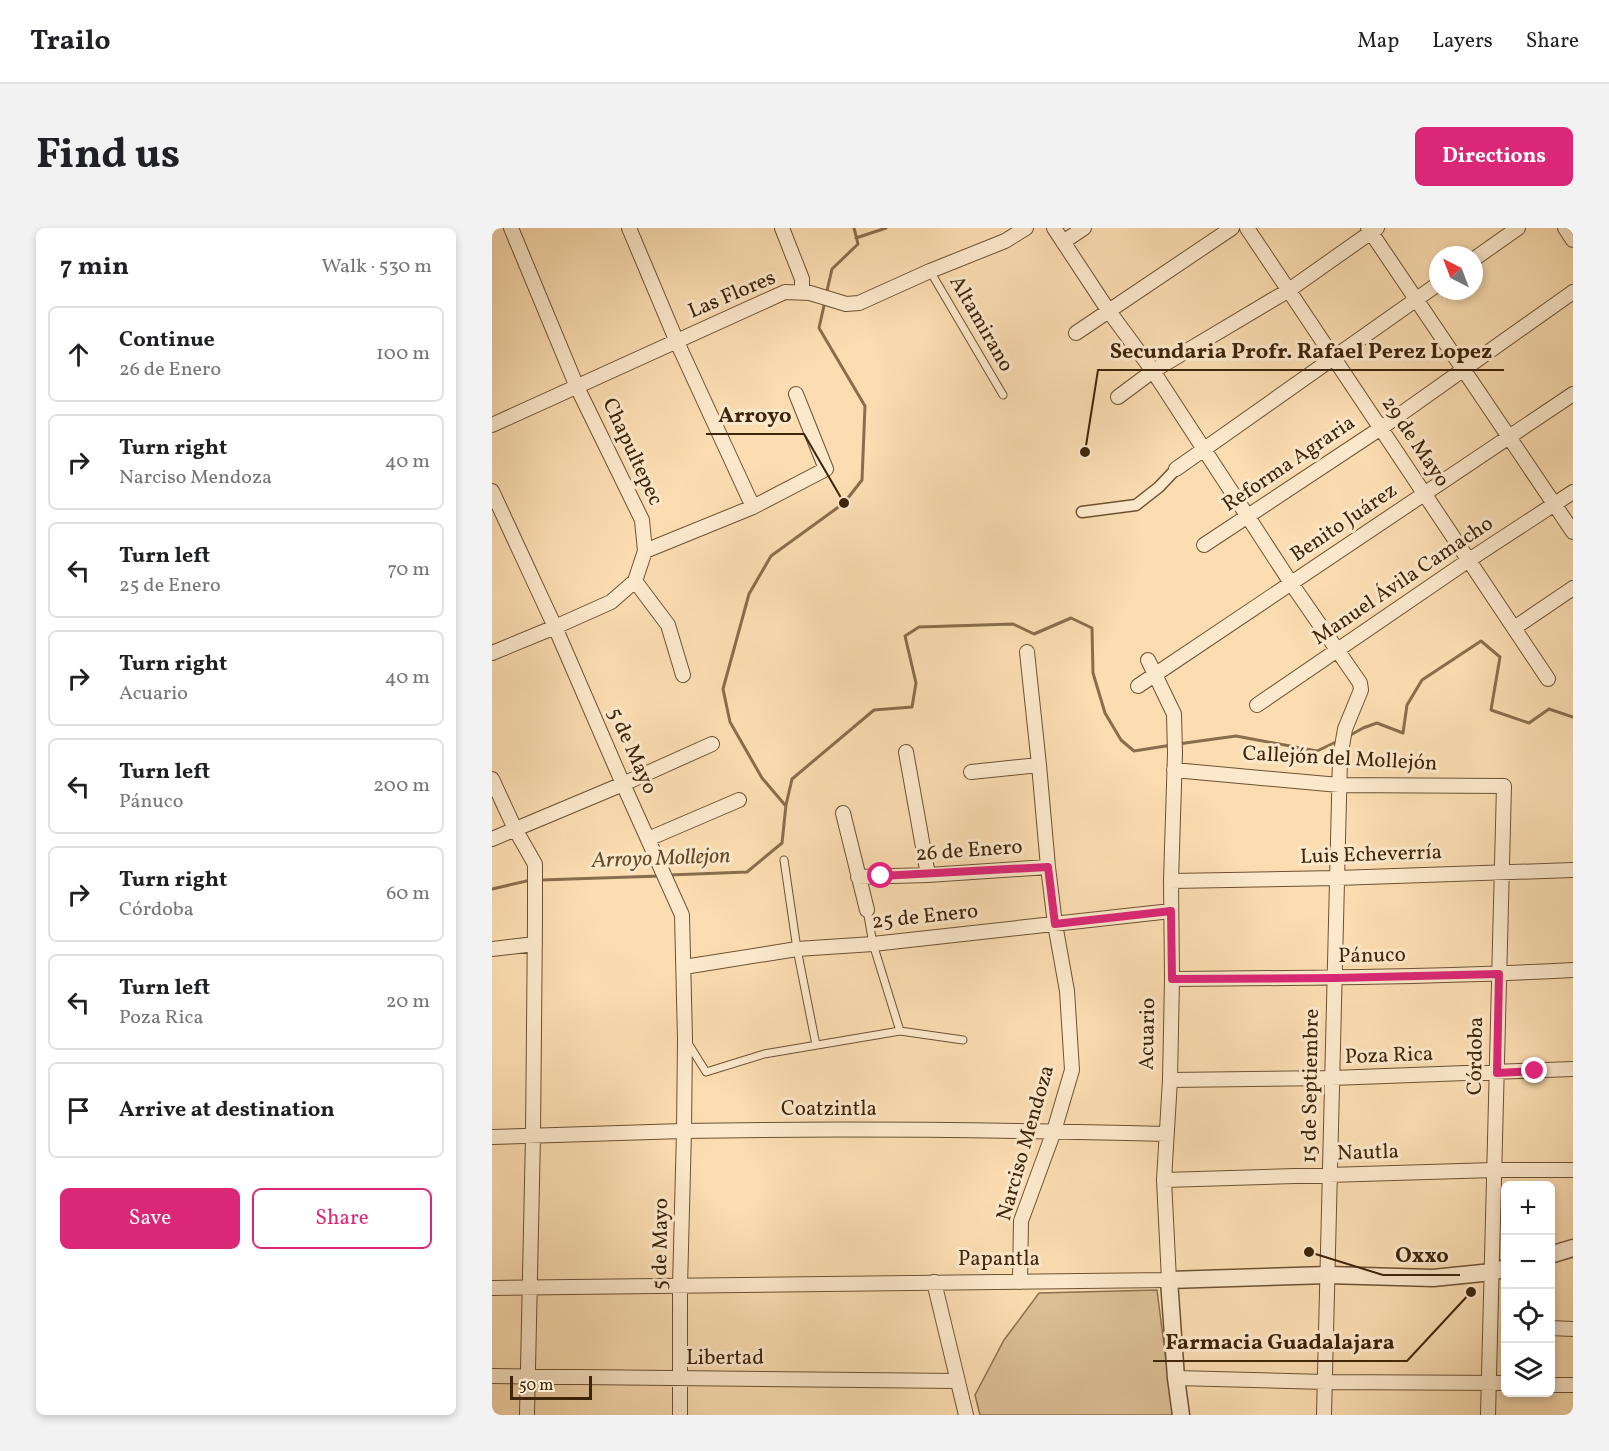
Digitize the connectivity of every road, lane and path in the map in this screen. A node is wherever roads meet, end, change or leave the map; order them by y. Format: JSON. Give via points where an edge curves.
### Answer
{"nodes":[{"id":1,"x":511,"y":228,"type":"edge"},
{"id":2,"x":629,"y":228,"type":"edge"},
{"id":3,"x":782,"y":228,"type":"edge"},
{"id":4,"x":1026,"y":228,"type":"edge"},
{"id":5,"x":1054,"y":228,"type":"edge"},
{"id":6,"x":1084,"y":228,"type":"edge"},
{"id":7,"x":1232,"y":228,"type":"edge"},
{"id":8,"x":1247,"y":228,"type":"edge"},
{"id":9,"x":1518,"y":228,"type":"edge"},
{"id":10,"x":1564,"y":228,"type":"edge"},
{"id":11,"x":1372,"y":229,"type":"edge"},
{"id":12,"x":1573,"y":240,"type":"edge"},
{"id":13,"x":1063,"y":242,"type":"junction"},
{"id":14,"x":1483,"y":253,"type":"edge"},
{"id":15,"x":930,"y":271,"type":"junction"},
{"id":16,"x":1289,"y":290,"type":"junction"},
{"id":17,"x":1429,"y":291,"type":"edge"},
{"id":18,"x":806,"y":292,"type":"junction"},
{"id":19,"x":1573,"y":292,"type":"edge"},
{"id":20,"x":1416,"y":300,"type":"junction"},
{"id":21,"x":1108,"y":310,"type":"junction"},
{"id":22,"x":1076,"y":333,"type":"dead end"},
{"id":23,"x":677,"y":342,"type":"junction"},
{"id":24,"x":1334,"y":358,"type":"junction"},
{"id":25,"x":1463,"y":370,"type":"junction"},
{"id":26,"x":1153,"y":371,"type":"junction"},
{"id":27,"x":577,"y":387,"type":"junction"},
{"id":28,"x":796,"y":394,"type":"dead end"},
{"id":29,"x":1573,"y":394,"type":"edge"},
{"id":30,"x":1003,"y":395,"type":"dead end"},
{"id":31,"x":1118,"y":397,"type":"dead end"},
{"id":32,"x":492,"y":425,"type":"edge"},
{"id":33,"x":1381,"y":428,"type":"junction"},
{"id":34,"x":1509,"y":437,"type":"junction"},
{"id":35,"x":1204,"y":449,"type":"junction"},
{"id":36,"x":1176,"y":469,"type":"joint"},
{"id":37,"x":492,"y":490,"type":"edge"},
{"id":38,"x":1573,"y":492,"type":"edge"},
{"id":39,"x":1424,"y":494,"type":"junction"},
{"id":40,"x":1554,"y":505,"type":"junction"},
{"id":41,"x":753,"y":507,"type":"junction"},
{"id":42,"x":1082,"y":512,"type":"dead end"},
{"id":43,"x":1247,"y":516,"type":"junction"},
{"id":44,"x":1573,"y":532,"type":"edge"},
{"id":45,"x":1204,"y":545,"type":"dead end"},
{"id":46,"x":645,"y":551,"type":"junction"},
{"id":47,"x":1468,"y":560,"type":"junction"},
{"id":48,"x":635,"y":581,"type":"junction"},
{"id":49,"x":1291,"y":583,"type":"junction"},
{"id":50,"x":1573,"y":588,"type":"edge"},
{"id":51,"x":555,"y":627,"type":"junction"},
{"id":52,"x":1514,"y":628,"type":"junction"},
{"id":53,"x":1338,"y":650,"type":"junction"},
{"id":54,"x":1027,"y":652,"type":"dead end"},
{"id":55,"x":492,"y":653,"type":"edge"},
{"id":56,"x":1148,"y":660,"type":"dead end"},
{"id":57,"x":1156,"y":674,"type":"junction"},
{"id":58,"x":683,"y":675,"type":"dead end"},
{"id":59,"x":1548,"y":679,"type":"dead end"},
{"id":60,"x":1138,"y":686,"type":"dead end"},
{"id":61,"x":1257,"y":705,"type":"dead end"},
{"id":62,"x":712,"y":744,"type":"dead end"},
{"id":63,"x":906,"y":752,"type":"dead end"},
{"id":64,"x":1039,"y":765,"type":"junction"},
{"id":65,"x":1174,"y":770,"type":"junction"},
{"id":66,"x":971,"y":772,"type":"dead end"},
{"id":67,"x":492,"y":778,"type":"edge"},
{"id":68,"x":623,"y":784,"type":"junction"},
{"id":69,"x":1339,"y":784,"type":"junction"},
{"id":70,"x":1504,"y":786,"type":"joint"},
{"id":71,"x":739,"y":800,"type":"dead end"},
{"id":72,"x":843,"y":813,"type":"dead end"},
{"id":73,"x":515,"y":829,"type":"junction"},
{"id":74,"x":492,"y":838,"type":"edge"},
{"id":75,"x":651,"y":845,"type":"junction"},
{"id":76,"x":784,"y":860,"type":"dead end"},
{"id":77,"x":1048,"y":867,"type":"junction"},
{"id":78,"x":1573,"y":870,"type":"edge"},
{"id":79,"x":1502,"y":872,"type":"junction"},
{"id":80,"x":928,"y":875,"type":"junction"},
{"id":81,"x":858,"y":878,"type":"junction"},
{"id":82,"x":1337,"y":878,"type":"junction"},
{"id":83,"x":1171,"y":881,"type":"junction"},
{"id":84,"x":867,"y":910,"type":"joint"},
{"id":85,"x":1171,"y":911,"type":"junction"},
{"id":86,"x":1055,"y":924,"type":"junction"},
{"id":87,"x":535,"y":944,"type":"junction"},
{"id":88,"x":873,"y":944,"type":"junction"},
{"id":89,"x":492,"y":949,"type":"edge"},
{"id":90,"x":797,"y":949,"type":"junction"},
{"id":91,"x":684,"y":967,"type":"junction"},
{"id":92,"x":1573,"y":970,"type":"edge"},
{"id":93,"x":1499,"y":974,"type":"junction"},
{"id":94,"x":1335,"y":978,"type":"junction"},
{"id":95,"x":1172,"y":979,"type":"junction"},
{"id":96,"x":900,"y":1031,"type":"junction"},
{"id":97,"x":685,"y":1039,"type":"junction"},
{"id":98,"x":963,"y":1040,"type":"dead end"},
{"id":99,"x":816,"y":1045,"type":"junction"},
{"id":100,"x":1573,"y":1069,"type":"edge"},
{"id":101,"x":1497,"y":1073,"type":"junction"},
{"id":102,"x":1332,"y":1078,"type":"junction"},
{"id":103,"x":1170,"y":1080,"type":"junction"},
{"id":104,"x":684,"y":1131,"type":"junction"},
{"id":105,"x":1054,"y":1131,"type":"junction"},
{"id":106,"x":1166,"y":1134,"type":"junction"},
{"id":107,"x":533,"y":1136,"type":"junction"},
{"id":108,"x":492,"y":1137,"type":"edge"},
{"id":109,"x":1494,"y":1170,"type":"junction"},
{"id":110,"x":1573,"y":1170,"type":"edge"},
{"id":111,"x":1330,"y":1176,"type":"junction"},
{"id":112,"x":1164,"y":1180,"type":"junction"},
{"id":113,"x":1573,"y":1248,"type":"edge"},
{"id":114,"x":1555,"y":1254,"type":"edge"},
{"id":115,"x":1499,"y":1270,"type":"edge"},
{"id":116,"x":1328,"y":1275,"type":"junction"},
{"id":117,"x":1169,"y":1281,"type":"junction"},
{"id":118,"x":934,"y":1282,"type":"junction"},
{"id":119,"x":1020,"y":1282,"type":"junction"},
{"id":120,"x":680,"y":1287,"type":"junction"},
{"id":121,"x":492,"y":1288,"type":"edge"},
{"id":122,"x":530,"y":1288,"type":"junction"},
{"id":123,"x":1490,"y":1327,"type":"junction"},
{"id":124,"x":1501,"y":1327,"type":"edge"},
{"id":125,"x":1555,"y":1328,"type":"edge"},
{"id":126,"x":1573,"y":1329,"type":"edge"},
{"id":127,"x":492,"y":1377,"type":"edge"},
{"id":128,"x":526,"y":1377,"type":"junction"},
{"id":129,"x":1176,"y":1378,"type":"junction"},
{"id":130,"x":680,"y":1379,"type":"junction"},
{"id":131,"x":958,"y":1381,"type":"junction"},
{"id":132,"x":1325,"y":1382,"type":"junction"},
{"id":133,"x":1489,"y":1383,"type":"junction"},
{"id":134,"x":1501,"y":1383,"type":"edge"},
{"id":135,"x":1555,"y":1385,"type":"edge"},
{"id":136,"x":1573,"y":1385,"type":"edge"},
{"id":137,"x":526,"y":1415,"type":"edge"},
{"id":138,"x":680,"y":1415,"type":"edge"},
{"id":139,"x":966,"y":1415,"type":"edge"},
{"id":140,"x":1180,"y":1415,"type":"edge"},
{"id":141,"x":1324,"y":1415,"type":"edge"},
{"id":142,"x":1488,"y":1415,"type":"edge"}],
"edges":[{"from":1,"to":27,"type":"street","name":"Chapultepec"},
{"from":2,"to":23,"type":"street"},
{"from":3,"to":18,"type":"street"},
{"from":4,"to":15,"type":"street","name":"Las Flores","via":[[1005,241]]},
{"from":5,"to":13,"type":"street"},
{"from":6,"to":13,"type":"street"},
{"from":7,"to":21,"type":"street"},
{"from":8,"to":16,"type":"street","name":"29 de Mayo"},
{"from":9,"to":14,"type":"street"},
{"from":10,"to":12,"type":"street"},
{"from":11,"to":16,"type":"street"},
{"from":11,"to":20,"type":"street"},
{"from":13,"to":21,"type":"street"},
{"from":15,"to":18,"type":"street","name":"Las Flores","via":[[859,303],[846,304]]},
{"from":15,"to":30,"type":"lane","name":"Altamirano"},
{"from":16,"to":24,"type":"street","name":"29 de Mayo"},
{"from":16,"to":26,"type":"street"},
{"from":17,"to":20,"type":"street"},
{"from":18,"to":23,"type":"street","name":"Las Flores","via":[[785,292]]},
{"from":19,"to":25,"type":"street","name":"Reforma Agraria"},
{"from":20,"to":24,"type":"street"},
{"from":20,"to":25,"type":"street"},
{"from":21,"to":22,"type":"street"},
{"from":21,"to":26,"type":"street"},
{"from":23,"to":27,"type":"street","name":"Las Flores"},
{"from":23,"to":41,"type":"street"},
{"from":24,"to":33,"type":"street","name":"29 de Mayo"},
{"from":24,"to":35,"type":"street"},
{"from":25,"to":33,"type":"street","name":"Reforma Agraria"},
{"from":25,"to":34,"type":"street"},
{"from":26,"to":31,"type":"street"},
{"from":26,"to":35,"type":"street"},
{"from":27,"to":32,"type":"street","name":"Las Flores"},
{"from":27,"to":46,"type":"street","name":"Chapultepec","via":[[642,520]]},
{"from":28,"to":41,"type":"street","via":[[826,469]]},
{"from":29,"to":34,"type":"street","name":"Benito Juárez"},
{"from":33,"to":39,"type":"street","name":"29 de Mayo"},
{"from":33,"to":43,"type":"street","name":"Reforma Agraria"},
{"from":34,"to":39,"type":"street","name":"Benito Juárez"},
{"from":34,"to":40,"type":"street"},
{"from":35,"to":36,"type":"street"},
{"from":35,"to":43,"type":"street"},
{"from":36,"to":42,"type":"street","via":[[1136,505]]},
{"from":37,"to":51,"type":"street","name":"5 de Mayo"},
{"from":38,"to":40,"type":"street","name":"Manuel Ávila Camacho"},
{"from":39,"to":47,"type":"street","name":"29 de Mayo"},
{"from":39,"to":49,"type":"street","name":"Benito Juárez"},
{"from":40,"to":44,"type":"street"},
{"from":40,"to":47,"type":"street","name":"Manuel Ávila Camacho"},
{"from":41,"to":46,"type":"street"},
{"from":43,"to":45,"type":"street","name":"Reforma Agraria"},
{"from":43,"to":49,"type":"street"},
{"from":46,"to":48,"type":"street","name":"Chapultepec"},
{"from":47,"to":52,"type":"street","name":"29 de Mayo"},
{"from":47,"to":53,"type":"street","name":"Manuel Ávila Camacho"},
{"from":48,"to":51,"type":"street","via":[[611,602]]},
{"from":48,"to":58,"type":"street","via":[[668,625]]},
{"from":49,"to":53,"type":"street"},
{"from":49,"to":57,"type":"street","name":"Benito Juárez"},
{"from":50,"to":52,"type":"street"},
{"from":51,"to":55,"type":"street"},
{"from":51,"to":68,"type":"street","name":"5 de Mayo"},
{"from":52,"to":59,"type":"street","name":"29 de Mayo"},
{"from":53,"to":61,"type":"street","name":"Manuel Ávila Camacho"},
{"from":53,"to":69,"type":"street","name":"15 de Septiembre","via":[[1361,690],[1345,729]]},
{"from":54,"to":64,"type":"street","name":"Narciso Mendoza"},
{"from":56,"to":57,"type":"street","name":"Acuario"},
{"from":57,"to":60,"type":"street","name":"Benito Juárez"},
{"from":57,"to":65,"type":"street","name":"Acuario","via":[[1174,714]]},
{"from":62,"to":68,"type":"street"},
{"from":63,"to":80,"type":"street"},
{"from":64,"to":66,"type":"street"},
{"from":64,"to":77,"type":"street","name":"Narciso Mendoza"},
{"from":65,"to":69,"type":"street","name":"Callejón del Mollejón"},
{"from":65,"to":83,"type":"street","name":"Acuario"},
{"from":67,"to":73,"type":"street"},
{"from":68,"to":73,"type":"street"},
{"from":68,"to":75,"type":"street","name":"5 de Mayo"},
{"from":69,"to":70,"type":"street","name":"Callejón del Mollejón"},
{"from":69,"to":82,"type":"street","name":"15 de Septiembre"},
{"from":70,"to":79,"type":"street","name":"Córdoba"},
{"from":71,"to":75,"type":"street"},
{"from":72,"to":81,"type":"street"},
{"from":73,"to":74,"type":"street"},
{"from":73,"to":87,"type":"street","via":[[535,864]]},
{"from":75,"to":91,"type":"street","name":"5 de Mayo","via":[[682,915]]},
{"from":76,"to":90,"type":"lane"},
{"from":77,"to":80,"type":"street","name":"26 de Enero"},
{"from":77,"to":86,"type":"street","name":"Narciso Mendoza"},
{"from":78,"to":79,"type":"street","name":"Luis Echeverría"},
{"from":79,"to":82,"type":"street","name":"Luis Echeverría"},
{"from":79,"to":93,"type":"street","name":"Córdoba"},
{"from":80,"to":81,"type":"street","name":"26 de Enero"},
{"from":81,"to":84,"type":"street"},
{"from":82,"to":83,"type":"street","name":"Luis Echeverría"},
{"from":82,"to":94,"type":"street","name":"15 de Septiembre"},
{"from":83,"to":85,"type":"street","name":"Acuario"},
{"from":84,"to":88,"type":"lane"},
{"from":85,"to":86,"type":"street","name":"25 de Enero"},
{"from":85,"to":95,"type":"street","name":"Acuario"},
{"from":86,"to":88,"type":"street","name":"25 de Enero"},
{"from":86,"to":105,"type":"street","name":"Narciso Mendoza","via":[[1068,991],[1072,1070]]},
{"from":87,"to":89,"type":"street"},
{"from":87,"to":107,"type":"street"},
{"from":88,"to":90,"type":"street","name":"25 de Enero"},
{"from":88,"to":96,"type":"lane"},
{"from":90,"to":91,"type":"street","name":"25 de Enero"},
{"from":90,"to":99,"type":"lane"},
{"from":91,"to":97,"type":"street","name":"5 de Mayo"},
{"from":92,"to":93,"type":"street","name":"Pánuco"},
{"from":93,"to":94,"type":"street","name":"Pánuco"},
{"from":93,"to":101,"type":"street","name":"Córdoba"},
{"from":94,"to":95,"type":"street","name":"Pánuco"},
{"from":94,"to":102,"type":"street","name":"15 de Septiembre"},
{"from":95,"to":103,"type":"street","name":"Acuario"},
{"from":96,"to":98,"type":"lane"},
{"from":96,"to":99,"type":"lane"},
{"from":97,"to":99,"type":"lane","via":[[706,1072],[764,1054]]},
{"from":97,"to":104,"type":"street","name":"5 de Mayo"},
{"from":100,"to":101,"type":"street","name":"Poza Rica"},
{"from":101,"to":102,"type":"street","name":"Poza Rica"},
{"from":101,"to":109,"type":"street","name":"Córdoba"},
{"from":102,"to":103,"type":"street","name":"Poza Rica"},
{"from":102,"to":111,"type":"street","name":"15 de Septiembre"},
{"from":103,"to":106,"type":"street","name":"Acuario"},
{"from":104,"to":105,"type":"street","name":"Coatzintla"},
{"from":104,"to":107,"type":"street","name":"Coatzintla"},
{"from":104,"to":120,"type":"street","name":"5 de Mayo"},
{"from":105,"to":106,"type":"street","name":"Coatzintla"},
{"from":105,"to":119,"type":"street","name":"Narciso Mendoza","via":[[1021,1221]]},
{"from":106,"to":112,"type":"street","name":"Acuario"},
{"from":107,"to":108,"type":"street","name":"Coatzintla"},
{"from":107,"to":122,"type":"street"},
{"from":109,"to":110,"type":"street","name":"Nautla"},
{"from":109,"to":111,"type":"street","name":"Nautla"},
{"from":109,"to":115,"type":"street","name":"Córdoba"},
{"from":111,"to":112,"type":"street","name":"Nautla"},
{"from":111,"to":116,"type":"street","name":"15 de Septiembre"},
{"from":112,"to":117,"type":"street","name":"Acuario"},
{"from":113,"to":114,"type":"street"},
{"from":115,"to":116,"type":"street","name":"Papantla","via":[[1432,1278]]},
{"from":115,"to":123,"type":"street","name":"Córdoba"},
{"from":116,"to":117,"type":"street","name":"Papantla"},
{"from":116,"to":132,"type":"street","name":"15 de Septiembre"},
{"from":117,"to":119,"type":"street","name":"Papantla"},
{"from":117,"to":129,"type":"street","name":"Acuario"},
{"from":118,"to":119,"type":"street","name":"Papantla"},
{"from":118,"to":120,"type":"street","name":"Papantla"},
{"from":118,"to":131,"type":"street"},
{"from":120,"to":122,"type":"street","name":"Papantla"},
{"from":120,"to":130,"type":"street","name":"5 de Mayo"},
{"from":121,"to":122,"type":"street","name":"Papantla"},
{"from":122,"to":128,"type":"street"},
{"from":123,"to":124,"type":"street"},
{"from":123,"to":133,"type":"street","name":"Córdoba"},
{"from":125,"to":126,"type":"street"},
{"from":127,"to":128,"type":"street","name":"Libertad"},
{"from":128,"to":130,"type":"street","name":"Libertad"},
{"from":128,"to":137,"type":"street"},
{"from":129,"to":132,"type":"street"},
{"from":129,"to":140,"type":"street","name":"Acuario"},
{"from":130,"to":131,"type":"street","name":"Libertad"},
{"from":130,"to":138,"type":"street","name":"5 de Mayo"},
{"from":131,"to":139,"type":"street"},
{"from":132,"to":133,"type":"street"},
{"from":132,"to":141,"type":"street","name":"15 de Septiembre"},
{"from":133,"to":134,"type":"street"},
{"from":133,"to":142,"type":"street","name":"Córdoba"},
{"from":135,"to":136,"type":"street"}]}
